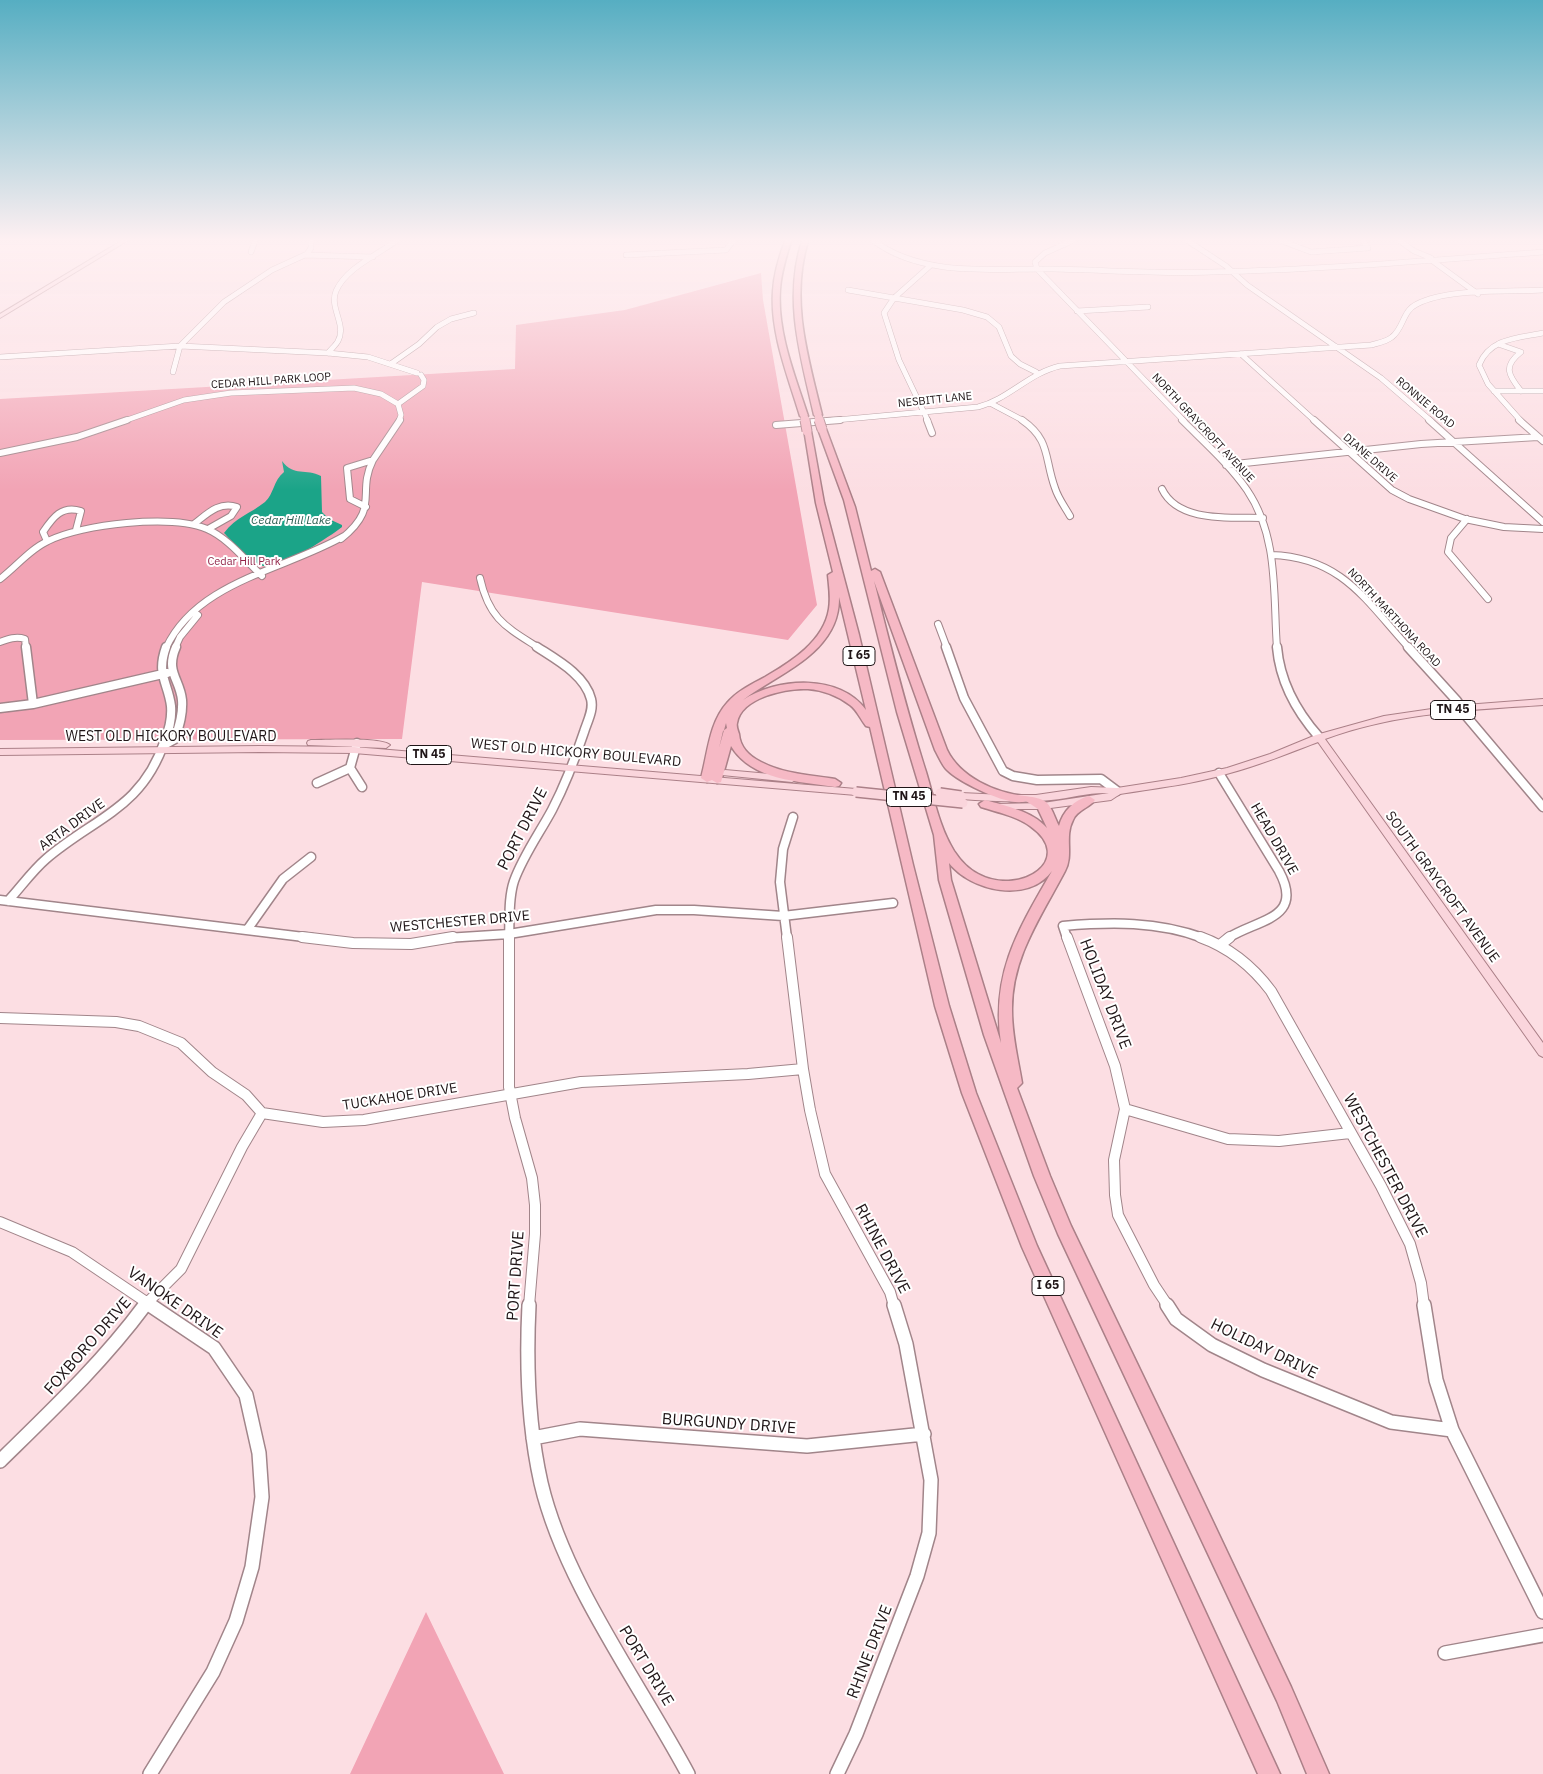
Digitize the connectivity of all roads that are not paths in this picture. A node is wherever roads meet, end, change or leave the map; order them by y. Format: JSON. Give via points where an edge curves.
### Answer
{"nodes":[{"id":1,"x":202,"y":324,"type":"edge"},
{"id":2,"x":340,"y":324,"type":"edge"},
{"id":3,"x":441,"y":324,"type":"edge"},
{"id":4,"x":778,"y":324,"type":"edge"},
{"id":5,"x":799,"y":324,"type":"edge"},
{"id":6,"x":886,"y":324,"type":"edge"},
{"id":7,"x":995,"y":324,"type":"edge"},
{"id":8,"x":1090,"y":324,"type":"edge"},
{"id":9,"x":1303,"y":324,"type":"edge"},
{"id":10,"x":1402,"y":324,"type":"edge"},
{"id":11,"x":1543,"y":333,"type":"edge"},
{"id":12,"x":1529,"y":335,"type":"junction"},
{"id":13,"x":1543,"y":341,"type":"edge"},
{"id":14,"x":1498,"y":344,"type":"junction"},
{"id":15,"x":180,"y":346,"type":"junction"},
{"id":16,"x":1338,"y":348,"type":"junction"},
{"id":17,"x":328,"y":353,"type":"junction"},
{"id":18,"x":1241,"y":354,"type":"junction"},
{"id":19,"x":0,"y":356,"type":"edge"},
{"id":20,"x":1126,"y":361,"type":"junction"},
{"id":21,"x":392,"y":363,"type":"junction"},
{"id":22,"x":173,"y":372,"type":"dead end"},
{"id":23,"x":1036,"y":372,"type":"junction"},
{"id":24,"x":1541,"y":390,"type":"edge"},
{"id":25,"x":1494,"y":391,"type":"junction"},
{"id":26,"x":1522,"y":391,"type":"junction"},
{"id":27,"x":990,"y":403,"type":"junction"},
{"id":28,"x":398,"y":404,"type":"junction"},
{"id":29,"x":925,"y":413,"type":"junction"},
{"id":30,"x":776,"y":425,"type":"dead end"},
{"id":31,"x":932,"y":433,"type":"dead end"},
{"id":32,"x":1541,"y":439,"type":"edge"},
{"id":33,"x":1454,"y":441,"type":"junction"},
{"id":34,"x":1347,"y":451,"type":"junction"},
{"id":35,"x":0,"y":453,"type":"edge"},
{"id":36,"x":373,"y":460,"type":"junction"},
{"id":37,"x":1226,"y":465,"type":"junction"},
{"id":38,"x":1162,"y":489,"type":"dead end"},
{"id":39,"x":848,"y":500,"type":"junction"},
{"id":40,"x":366,"y":506,"type":"junction"},
{"id":41,"x":1070,"y":516,"type":"dead end"},
{"id":42,"x":1263,"y":518,"type":"junction"},
{"id":43,"x":1467,"y":519,"type":"junction"},
{"id":44,"x":1543,"y":522,"type":"edge"},
{"id":45,"x":194,"y":524,"type":"junction"},
{"id":46,"x":1543,"y":529,"type":"edge"},
{"id":47,"x":76,"y":530,"type":"junction"},
{"id":48,"x":208,"y":530,"type":"junction"},
{"id":49,"x":829,"y":535,"type":"junction"},
{"id":50,"x":47,"y":541,"type":"junction"},
{"id":51,"x":1271,"y":555,"type":"junction"},
{"id":52,"x":17,"y":565,"type":"junction"},
{"id":53,"x":0,"y":570,"type":"edge"},
{"id":54,"x":260,"y":575,"type":"junction"},
{"id":55,"x":0,"y":578,"type":"edge"},
{"id":56,"x":480,"y":578,"type":"dead end"},
{"id":57,"x":1488,"y":599,"type":"dead end"},
{"id":58,"x":938,"y":624,"type":"dead end"},
{"id":59,"x":0,"y":642,"type":"edge"},
{"id":60,"x":172,"y":672,"type":"junction"},
{"id":61,"x":162,"y":675,"type":"junction"},
{"id":62,"x":1543,"y":702,"type":"edge"},
{"id":63,"x":33,"y":704,"type":"junction"},
{"id":64,"x":0,"y":708,"type":"edge"},
{"id":65,"x":1462,"y":709,"type":"junction"},
{"id":66,"x":732,"y":721,"type":"junction"},
{"id":67,"x":1319,"y":737,"type":"junction"},
{"id":68,"x":0,"y":747,"type":"edge"},
{"id":69,"x":356,"y":747,"type":"junction"},
{"id":70,"x":163,"y":748,"type":"junction"},
{"id":71,"x":0,"y":752,"type":"edge"},
{"id":72,"x":573,"y":764,"type":"junction"},
{"id":73,"x":350,"y":768,"type":"junction"},
{"id":74,"x":1219,"y":773,"type":"junction"},
{"id":75,"x":713,"y":775,"type":"junction"},
{"id":76,"x":886,"y":776,"type":"junction"},
{"id":77,"x":317,"y":783,"type":"dead end"},
{"id":78,"x":835,"y":783,"type":"junction"},
{"id":79,"x":362,"y":787,"type":"dead end"},
{"id":80,"x":856,"y":788,"type":"junction"},
{"id":81,"x":1117,"y":791,"type":"junction"},
{"id":82,"x":962,"y":799,"type":"junction"},
{"id":83,"x":1025,"y":799,"type":"junction"},
{"id":84,"x":1089,"y":800,"type":"junction"},
{"id":85,"x":985,"y":804,"type":"junction"},
{"id":86,"x":1043,"y":806,"type":"junction"},
{"id":87,"x":1543,"y":807,"type":"edge"},
{"id":88,"x":793,"y":817,"type":"dead end"},
{"id":89,"x":940,"y":835,"type":"junction"},
{"id":90,"x":1062,"y":844,"type":"junction"},
{"id":91,"x":311,"y":857,"type":"dead end"},
{"id":92,"x":4,"y":900,"type":"edge"},
{"id":93,"x":893,"y":903,"type":"dead end"},
{"id":94,"x":782,"y":916,"type":"junction"},
{"id":95,"x":1086,"y":924,"type":"joint"},
{"id":96,"x":247,"y":930,"type":"junction"},
{"id":97,"x":509,"y":934,"type":"junction"},
{"id":98,"x":1220,"y":945,"type":"junction"},
{"id":99,"x":0,"y":1018,"type":"edge"},
{"id":100,"x":1543,"y":1052,"type":"edge"},
{"id":101,"x":803,"y":1069,"type":"junction"},
{"id":102,"x":510,"y":1093,"type":"junction"},
{"id":103,"x":1125,"y":1109,"type":"junction"},
{"id":104,"x":262,"y":1113,"type":"junction"},
{"id":105,"x":1022,"y":1117,"type":"junction"},
{"id":106,"x":1350,"y":1132,"type":"junction"},
{"id":107,"x":0,"y":1222,"type":"edge"},
{"id":108,"x":147,"y":1302,"type":"junction"},
{"id":109,"x":1452,"y":1430,"type":"junction"},
{"id":110,"x":924,"y":1434,"type":"junction"},
{"id":111,"x":533,"y":1438,"type":"junction"},
{"id":112,"x":0,"y":1462,"type":"edge"},
{"id":113,"x":1543,"y":1612,"type":"edge"},
{"id":114,"x":1543,"y":1635,"type":"edge"},
{"id":115,"x":1445,"y":1653,"type":"dead end"},
{"id":116,"x":150,"y":1774,"type":"edge"},
{"id":117,"x":688,"y":1774,"type":"edge"},
{"id":118,"x":837,"y":1774,"type":"edge"},
{"id":119,"x":1269,"y":1774,"type":"edge"},
{"id":120,"x":1318,"y":1774,"type":"edge"}],
"edges":[{"from":1,"to":15,"type":"street"},
{"from":2,"to":17,"type":"street","via":[[338,341]]},
{"from":3,"to":21,"type":"street","via":[[420,344]]},
{"from":4,"to":49,"type":"highway","number":"I 65","bridge":true,"via":[[804,416]]},
{"from":5,"to":39,"type":"highway","number":"I 65","bridge":true,"via":[[818,415]]},
{"from":6,"to":29,"type":"street","via":[[920,409]]},
{"from":7,"to":23,"type":"street","via":[[1011,356]]},
{"from":8,"to":20,"type":"street","name":"NORTH GRAYCROFT AVENUE"},
{"from":9,"to":16,"type":"street","name":"RONNIE ROAD"},
{"from":10,"to":16,"type":"street","name":"NESBITT LANE","via":[[1390,340]]},
{"from":11,"to":12,"type":"street"},
{"from":12,"to":13,"type":"street"},
{"from":12,"to":14,"type":"street"},
{"from":14,"to":25,"type":"street","via":[[1484,354],[1479,364],[1482,375]]},
{"from":14,"to":26,"type":"street","via":[[1521,353],[1513,358],[1509,369],[1511,379]]},
{"from":15,"to":17,"type":"street"},
{"from":15,"to":19,"type":"street"},
{"from":15,"to":22,"type":"street"},
{"from":16,"to":18,"type":"street","name":"NESBITT LANE"},
{"from":16,"to":33,"type":"street","name":"RONNIE ROAD","via":[[1381,378]]},
{"from":17,"to":21,"type":"street"},
{"from":18,"to":20,"type":"street","name":"NESBITT LANE"},
{"from":18,"to":34,"type":"street","name":"DIANE DRIVE"},
{"from":20,"to":23,"type":"street","name":"NESBITT LANE","via":[[1060,366]]},
{"from":20,"to":37,"type":"street","name":"NORTH GRAYCROFT AVENUE"},
{"from":21,"to":28,"type":"street","via":[[419,374],[424,380],[423,386]]},
{"from":23,"to":27,"type":"street","name":"NESBITT LANE"},
{"from":24,"to":26,"type":"street"},
{"from":25,"to":26,"type":"street"},
{"from":25,"to":32,"type":"street"},
{"from":27,"to":29,"type":"street","name":"NESBITT LANE"},
{"from":27,"to":41,"type":"street","via":[[1037,431],[1043,442],[1054,490]]},
{"from":28,"to":35,"type":"street","name":"CEDAR HILL PARK LOOP","via":[[381,394],[354,388],[231,393],[184,400],[77,437]]},
{"from":28,"to":36,"type":"street","via":[[399,422]]},
{"from":29,"to":30,"type":"street","name":"NESBITT LANE"},
{"from":29,"to":31,"type":"street"},
{"from":32,"to":33,"type":"street"},
{"from":33,"to":34,"type":"street"},
{"from":33,"to":44,"type":"street","name":"RONNIE ROAD"},
{"from":34,"to":37,"type":"street"},
{"from":34,"to":43,"type":"street","name":"DIANE DRIVE","via":[[1388,488],[1402,496]]},
{"from":36,"to":40,"type":"street","via":[[367,478]]},
{"from":36,"to":40,"type":"street","via":[[347,468],[350,499]]},
{"from":37,"to":42,"type":"street","name":"NORTH GRAYCROFT AVENUE","via":[[1247,488]]},
{"from":38,"to":42,"type":"street","via":[[1171,502],[1195,513]]},
{"from":39,"to":83,"type":"highway","via":[[941,750],[952,768],[972,782],[989,791]]},
{"from":39,"to":89,"type":"highway","number":"I 65","via":[[911,742]]},
{"from":40,"to":54,"type":"street","via":[[361,519],[320,553]]},
{"from":42,"to":51,"type":"street","name":"NORTH GRAYCROFT AVENUE"},
{"from":43,"to":46,"type":"street","name":"DIANE DRIVE","via":[[1498,527]]},
{"from":43,"to":57,"type":"street","via":[[1451,537],[1448,552]]},
{"from":45,"to":47,"type":"street","via":[[152,523]]},
{"from":45,"to":48,"type":"street"},
{"from":45,"to":48,"type":"street","via":[[218,506],[236,507],[231,516]]},
{"from":47,"to":50,"type":"street"},
{"from":47,"to":50,"type":"street","via":[[81,512],[63,510],[54,515],[43,532]]},
{"from":48,"to":54,"type":"street"},
{"from":49,"to":75,"type":"highway","via":[[835,600],[828,624],[805,655],[740,697],[729,708],[721,721]]},
{"from":49,"to":76,"type":"highway","number":"I 65"},
{"from":50,"to":52,"type":"street"},
{"from":51,"to":65,"type":"street","name":"NORTH MARTHONA ROAD","via":[[1309,560],[1328,566],[1342,576]]},
{"from":51,"to":67,"type":"street","name":"NORTH GRAYCROFT AVENUE","via":[[1281,671],[1298,711]]},
{"from":52,"to":53,"type":"street"},
{"from":52,"to":55,"type":"street"},
{"from":54,"to":60,"type":"street","via":[[219,598],[193,620],[177,643]]},
{"from":54,"to":61,"type":"street","via":[[213,596],[186,619],[167,646]]},
{"from":56,"to":72,"type":"street","via":[[484,597],[497,618],[559,662],[587,689],[592,700],[591,711]]},
{"from":58,"to":81,"type":"street","via":[[964,698],[1003,771],[1026,780],[1105,780]]},
{"from":59,"to":63,"type":"street","via":[[12,638],[25,639]]},
{"from":60,"to":61,"type":"street"},
{"from":60,"to":70,"type":"street","via":[[182,698],[182,717],[175,739]]},
{"from":61,"to":63,"type":"street"},
{"from":61,"to":70,"type":"street","via":[[171,707]]},
{"from":62,"to":65,"type":"main road","name":"WEST OLD HICKORY BOULEVARD","number":"TN 45"},
{"from":63,"to":64,"type":"street"},
{"from":65,"to":67,"type":"main road","name":"WEST OLD HICKORY BOULEVARD","number":"TN 45","via":[[1363,723]]},
{"from":65,"to":87,"type":"street","name":"NORTH MARTHONA ROAD"},
{"from":66,"to":75,"type":"highway"},
{"from":66,"to":76,"type":"highway","via":[[741,706],[768,690],[801,685],[836,692],[853,701],[867,718]]},
{"from":66,"to":78,"type":"highway","via":[[735,744],[753,763],[790,776]]},
{"from":67,"to":74,"type":"main road","name":"WEST OLD HICKORY BOULEVARD","number":"TN 45"},
{"from":67,"to":100,"type":"main road","name":"SOUTH GRAYCROFT AVENUE"},
{"from":68,"to":70,"type":"main road","name":"WEST OLD HICKORY BOULEVARD","number":"TN 45"},
{"from":69,"to":70,"type":"main road","name":"WEST OLD HICKORY BOULEVARD","number":"TN 45"},
{"from":69,"to":72,"type":"main road","name":"WEST OLD HICKORY BOULEVARD","number":"TN 45"},
{"from":69,"to":73,"type":"street"},
{"from":70,"to":71,"type":"main road","name":"WEST OLD HICKORY BOULEVARD","number":"TN 45"},
{"from":70,"to":92,"type":"street","name":"ARTA DRIVE","via":[[140,788],[104,821],[46,859]]},
{"from":72,"to":75,"type":"main road","name":"WEST OLD HICKORY BOULEVARD","number":"TN 45"},
{"from":72,"to":97,"type":"street","name":"PORT DRIVE","via":[[511,890]]},
{"from":73,"to":77,"type":"street"},
{"from":73,"to":79,"type":"street"},
{"from":74,"to":81,"type":"main road","name":"WEST OLD HICKORY BOULEVARD","number":"TN 45"},
{"from":74,"to":98,"type":"street","name":"HEAD DRIVE","via":[[1270,855],[1288,896],[1276,915],[1236,933]]},
{"from":75,"to":78,"type":"main road","name":"WEST OLD HICKORY BOULEVARD","number":"TN 45"},
{"from":75,"to":80,"type":"main road","name":"WEST OLD HICKORY BOULEVARD","number":"TN 45"},
{"from":76,"to":119,"type":"highway","number":"I 65","via":[[942,1006],[969,1093],[1030,1247]]},
{"from":78,"to":80,"type":"main road","name":"WEST OLD HICKORY BOULEVARD","number":"TN 45"},
{"from":80,"to":82,"type":"main road","name":"WEST OLD HICKORY BOULEVARD","number":"TN 45","bridge":true},
{"from":81,"to":83,"type":"main road","name":"WEST OLD HICKORY BOULEVARD","number":"TN 45","via":[[1106,789]]},
{"from":81,"to":84,"type":"main road","name":"WEST OLD HICKORY BOULEVARD","number":"TN 45","via":[[1111,796]]},
{"from":82,"to":83,"type":"main road","name":"WEST OLD HICKORY BOULEVARD","number":"TN 45"},
{"from":82,"to":85,"type":"main road","name":"WEST OLD HICKORY BOULEVARD","number":"TN 45"},
{"from":83,"to":86,"type":"highway"},
{"from":84,"to":86,"type":"main road","name":"WEST OLD HICKORY BOULEVARD","number":"TN 45"},
{"from":84,"to":90,"type":"highway","via":[[1078,805],[1067,817]]},
{"from":85,"to":86,"type":"main road","name":"WEST OLD HICKORY BOULEVARD","number":"TN 45"},
{"from":85,"to":89,"type":"highway","via":[[1021,815],[1046,833],[1054,851],[1053,859],[1042,876],[1015,886],[978,879],[967,874],[953,860]]},
{"from":86,"to":90,"type":"highway"},
{"from":88,"to":94,"type":"street","name":"RHINE DRIVE","via":[[783,849],[780,882]]},
{"from":89,"to":105,"type":"highway","number":"I 65","via":[[945,880],[964,946]]},
{"from":90,"to":105,"type":"highway","via":[[1064,856],[1060,869],[1018,944],[1007,987],[1004,1010]]},
{"from":91,"to":96,"type":"street","via":[[283,879]]},
{"from":92,"to":96,"type":"street","name":"WESTCHESTER DRIVE"},
{"from":93,"to":94,"type":"street","name":"WESTCHESTER DRIVE"},
{"from":94,"to":97,"type":"street","name":"WESTCHESTER DRIVE","via":[[656,910]]},
{"from":94,"to":101,"type":"street","name":"RHINE DRIVE"},
{"from":95,"to":98,"type":"street","name":"WESTCHESTER DRIVE","via":[[1170,926]]},
{"from":95,"to":103,"type":"street","name":"HOLIDAY DRIVE","via":[[1063,926],[1115,1066]]},
{"from":96,"to":97,"type":"street","name":"WESTCHESTER DRIVE","via":[[373,944],[411,944],[457,936]]},
{"from":97,"to":102,"type":"street","name":"PORT DRIVE","via":[[506,981]]},
{"from":98,"to":106,"type":"street","name":"WESTCHESTER DRIVE","via":[[1252,968],[1271,991]]},
{"from":99,"to":104,"type":"street","via":[[116,1022],[139,1026],[181,1043],[212,1072],[246,1095]]},
{"from":101,"to":102,"type":"street","name":"TUCKAHOE DRIVE","via":[[582,1082]]},
{"from":101,"to":110,"type":"street","name":"RHINE DRIVE","via":[[825,1174],[890,1292],[906,1344]]},
{"from":102,"to":104,"type":"street","name":"TUCKAHOE DRIVE","via":[[364,1120],[323,1122]]},
{"from":102,"to":111,"type":"street","name":"PORT DRIVE","via":[[534,1187],[537,1226],[529,1306],[528,1370]]},
{"from":103,"to":106,"type":"street","via":[[1228,1139],[1279,1141]]},
{"from":103,"to":109,"type":"street","name":"HOLIDAY DRIVE","via":[[1114,1160],[1118,1215],[1154,1285],[1176,1319],[1212,1345],[1337,1401],[1391,1422]]},
{"from":104,"to":108,"type":"street","name":"FOXBORO DRIVE","via":[[181,1269]]},
{"from":105,"to":120,"type":"highway","number":"I 65","via":[[1064,1229],[1284,1694]]},
{"from":106,"to":109,"type":"street","name":"WESTCHESTER DRIVE","via":[[1410,1244],[1422,1283],[1436,1380]]},
{"from":107,"to":108,"type":"street","name":"VANOKE DRIVE","via":[[72,1252]]},
{"from":108,"to":112,"type":"street","name":"FOXBORO DRIVE","via":[[119,1340],[82,1381]]},
{"from":108,"to":116,"type":"street","name":"VANOKE DRIVE","via":[[214,1348],[246,1395],[255,1430],[262,1497],[252,1568],[236,1621],[213,1672]]},
{"from":109,"to":113,"type":"street","name":"WESTCHESTER DRIVE"},
{"from":110,"to":111,"type":"street","name":"BURGUNDY DRIVE","via":[[807,1446],[580,1429]]},
{"from":110,"to":118,"type":"street","name":"RHINE DRIVE","via":[[932,1480],[929,1533],[899,1625]]},
{"from":111,"to":117,"type":"street","name":"PORT DRIVE","via":[[556,1533],[591,1606]]},
{"from":114,"to":115,"type":"street"}]}
